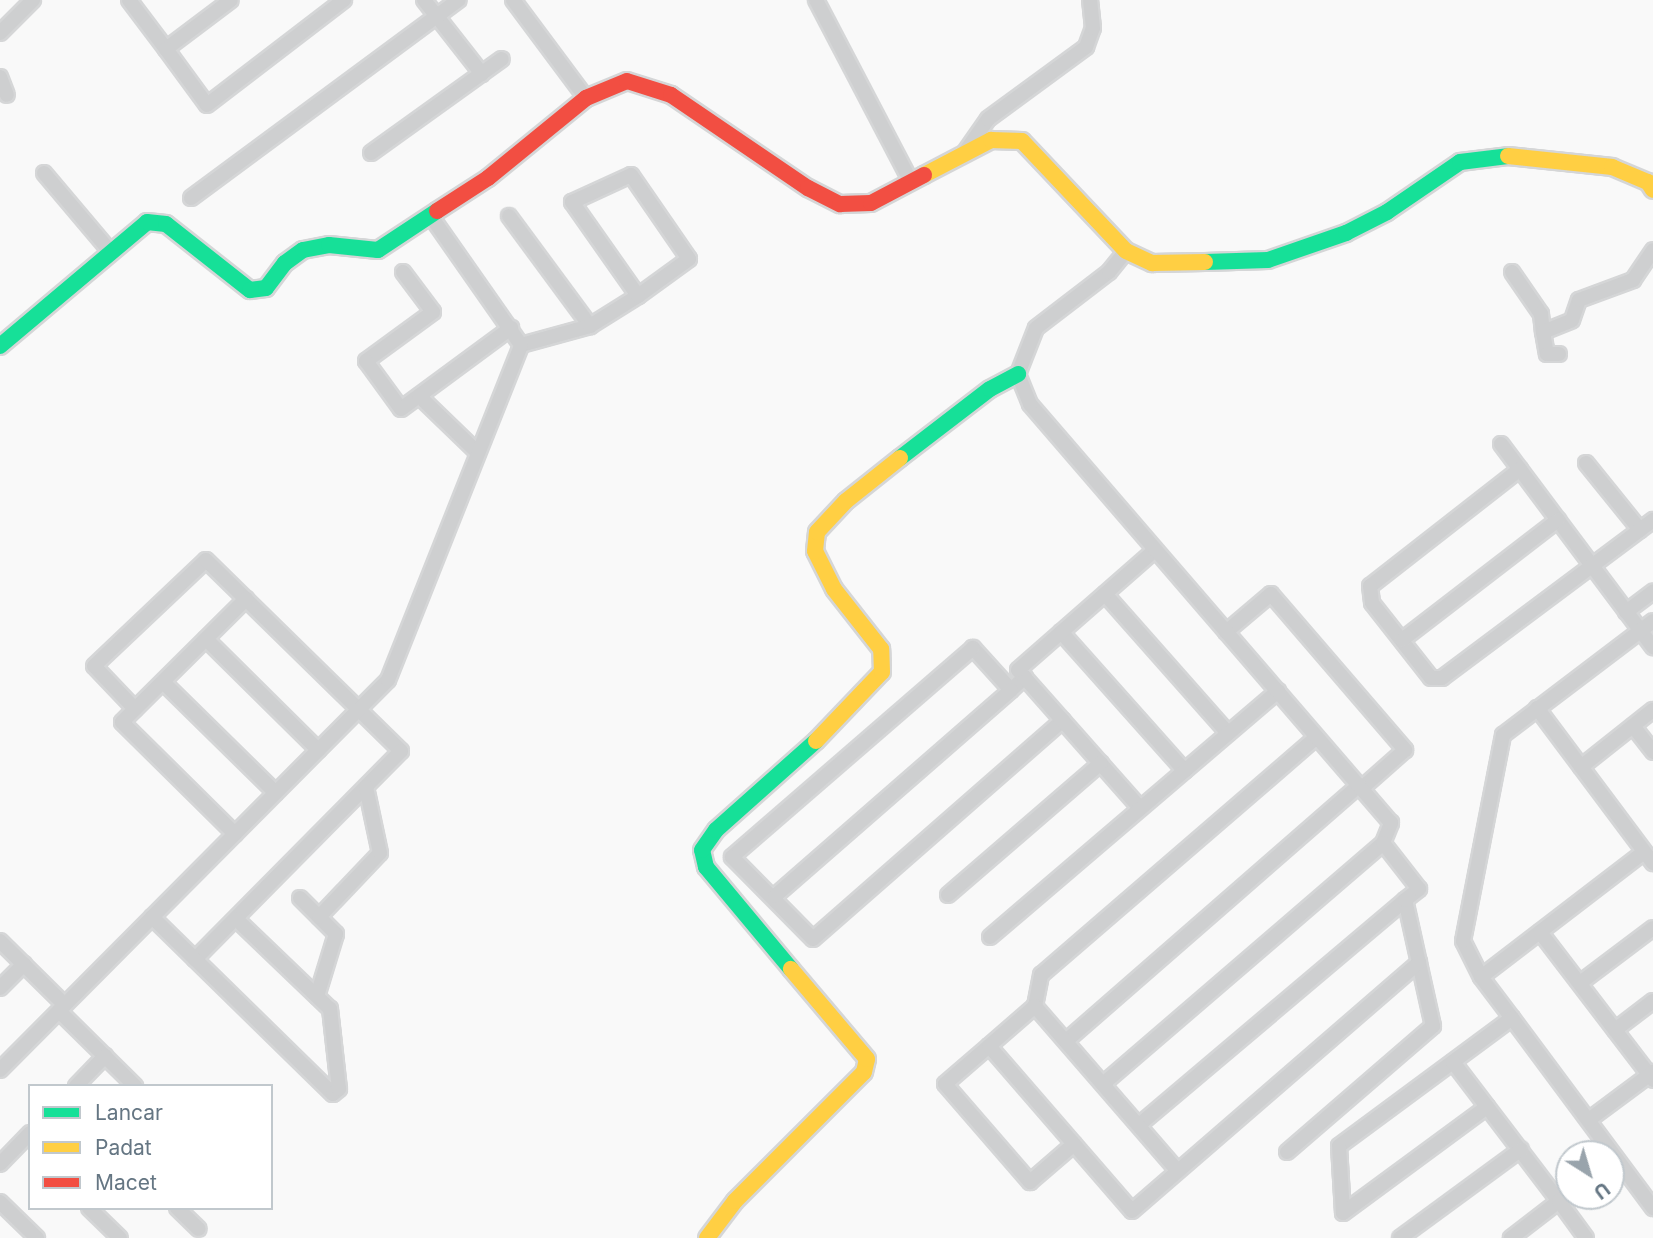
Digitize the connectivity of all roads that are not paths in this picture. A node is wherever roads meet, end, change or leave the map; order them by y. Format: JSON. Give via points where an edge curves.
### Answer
{"nodes":[{"id":1,"x":33,"y":0,"type":"edge"},
{"id":2,"x":129,"y":0,"type":"edge"},
{"id":3,"x":231,"y":0,"type":"edge"},
{"id":4,"x":344,"y":0,"type":"edge"},
{"id":5,"x":424,"y":0,"type":"edge"},
{"id":6,"x":459,"y":0,"type":"edge"},
{"id":7,"x":513,"y":0,"type":"edge"},
{"id":8,"x":816,"y":0,"type":"edge"},
{"id":9,"x":1090,"y":0,"type":"edge"},
{"id":10,"x":437,"y":16,"type":"junction"},
{"id":11,"x":0,"y":33,"type":"edge"},
{"id":12,"x":166,"y":49,"type":"junction"},
{"id":13,"x":502,"y":59,"type":"dead end"},
{"id":14,"x":482,"y":74,"type":"junction"},
{"id":15,"x":0,"y":77,"type":"edge"},
{"id":16,"x":7,"y":94,"type":"dead end"},
{"id":17,"x":586,"y":97,"type":"junction"},
{"id":18,"x":371,"y":153,"type":"dead end"},
{"id":19,"x":963,"y":156,"type":"junction"},
{"id":20,"x":44,"y":173,"type":"dead end"},
{"id":21,"x":911,"y":182,"type":"junction"},
{"id":22,"x":1651,"y":184,"type":"edge"},
{"id":23,"x":191,"y":198,"type":"dead end"},
{"id":24,"x":509,"y":216,"type":"dead end"},
{"id":25,"x":432,"y":218,"type":"junction"},
{"id":26,"x":1653,"y":250,"type":"edge"},
{"id":27,"x":110,"y":251,"type":"junction"},
{"id":28,"x":1126,"y":251,"type":"junction"},
{"id":29,"x":403,"y":272,"type":"dead end"},
{"id":30,"x":1512,"y":272,"type":"dead end"},
{"id":31,"x":638,"y":296,"type":"junction"},
{"id":32,"x":590,"y":326,"type":"junction"},
{"id":33,"x":511,"y":328,"type":"junction"},
{"id":34,"x":1543,"y":331,"type":"junction"},
{"id":35,"x":521,"y":345,"type":"junction"},
{"id":36,"x":0,"y":346,"type":"edge"},
{"id":37,"x":1559,"y":354,"type":"dead end"},
{"id":38,"x":1018,"y":374,"type":"junction"},
{"id":39,"x":419,"y":396,"type":"junction"},
{"id":40,"x":1501,"y":444,"type":"dead end"},
{"id":41,"x":478,"y":453,"type":"junction"},
{"id":42,"x":1586,"y":463,"type":"dead end"},
{"id":43,"x":1520,"y":469,"type":"junction"},
{"id":44,"x":1558,"y":520,"type":"junction"},
{"id":45,"x":1653,"y":520,"type":"edge"},
{"id":46,"x":1640,"y":530,"type":"junction"},
{"id":47,"x":1153,"y":552,"type":"junction"},
{"id":48,"x":1592,"y":566,"type":"junction"},
{"id":49,"x":1653,"y":592,"type":"edge"},
{"id":50,"x":1105,"y":594,"type":"junction"},
{"id":51,"x":246,"y":599,"type":"junction"},
{"id":52,"x":1626,"y":611,"type":"junction"},
{"id":53,"x":1653,"y":621,"type":"edge"},
{"id":54,"x":1640,"y":630,"type":"junction"},
{"id":55,"x":1061,"y":632,"type":"junction"},
{"id":56,"x":1226,"y":632,"type":"junction"},
{"id":57,"x":206,"y":639,"type":"junction"},
{"id":58,"x":1402,"y":640,"type":"junction"},
{"id":59,"x":1653,"y":647,"type":"edge"},
{"id":60,"x":1025,"y":677,"type":"junction"},
{"id":61,"x":163,"y":682,"type":"junction"},
{"id":62,"x":1011,"y":690,"type":"junction"},
{"id":63,"x":1278,"y":691,"type":"junction"},
{"id":64,"x":1536,"y":708,"type":"junction"},
{"id":65,"x":135,"y":709,"type":"junction"},
{"id":66,"x":359,"y":709,"type":"junction"},
{"id":67,"x":1653,"y":710,"type":"edge"},
{"id":68,"x":1063,"y":720,"type":"junction"},
{"id":69,"x":1633,"y":726,"type":"junction"},
{"id":70,"x":1228,"y":733,"type":"junction"},
{"id":71,"x":1316,"y":738,"type":"junction"},
{"id":72,"x":318,"y":750,"type":"junction"},
{"id":73,"x":1653,"y":752,"type":"edge"},
{"id":74,"x":1101,"y":764,"type":"junction"},
{"id":75,"x":1581,"y":767,"type":"junction"},
{"id":76,"x":1185,"y":771,"type":"junction"},
{"id":77,"x":366,"y":787,"type":"junction"},
{"id":78,"x":1360,"y":787,"type":"junction"},
{"id":79,"x":276,"y":793,"type":"junction"},
{"id":80,"x":1140,"y":808,"type":"junction"},
{"id":81,"x":235,"y":834,"type":"junction"},
{"id":82,"x":1383,"y":843,"type":"junction"},
{"id":83,"x":1648,"y":857,"type":"edge"},
{"id":84,"x":948,"y":895,"type":"dead end"},
{"id":85,"x":775,"y":896,"type":"junction"},
{"id":86,"x":300,"y":898,"type":"dead end"},
{"id":87,"x":1405,"y":900,"type":"junction"},
{"id":88,"x":152,"y":917,"type":"junction"},
{"id":89,"x":319,"y":917,"type":"junction"},
{"id":90,"x":236,"y":919,"type":"junction"},
{"id":91,"x":1653,"y":928,"type":"edge"},
{"id":92,"x":1540,"y":932,"type":"junction"},
{"id":93,"x":990,"y":937,"type":"dead end"},
{"id":94,"x":0,"y":941,"type":"edge"},
{"id":95,"x":195,"y":959,"type":"junction"},
{"id":96,"x":1419,"y":962,"type":"junction"},
{"id":97,"x":23,"y":964,"type":"junction"},
{"id":98,"x":1481,"y":977,"type":"junction"},
{"id":99,"x":1580,"y":983,"type":"junction"},
{"id":100,"x":0,"y":988,"type":"edge"},
{"id":101,"x":317,"y":996,"type":"junction"},
{"id":102,"x":1653,"y":1001,"type":"edge"},
{"id":103,"x":1035,"y":1006,"type":"junction"},
{"id":104,"x":62,"y":1008,"type":"junction"},
{"id":105,"x":1512,"y":1018,"type":"junction"},
{"id":106,"x":1615,"y":1030,"type":"junction"},
{"id":107,"x":1066,"y":1041,"type":"junction"},
{"id":108,"x":989,"y":1046,"type":"junction"},
{"id":109,"x":105,"y":1056,"type":"junction"},
{"id":110,"x":1453,"y":1062,"type":"junction"},
{"id":111,"x":0,"y":1070,"type":"edge"},
{"id":112,"x":1652,"y":1076,"type":"edge"},
{"id":113,"x":78,"y":1084,"type":"edge"},
{"id":114,"x":133,"y":1084,"type":"edge"},
{"id":115,"x":1103,"y":1084,"type":"junction"},
{"id":116,"x":1487,"y":1107,"type":"junction"},
{"id":117,"x":1590,"y":1119,"type":"junction"},
{"id":118,"x":1139,"y":1125,"type":"junction"},
{"id":119,"x":1602,"y":1140,"type":"edge"},
{"id":120,"x":27,"y":1143,"type":"edge"},
{"id":121,"x":1074,"y":1144,"type":"junction"},
{"id":122,"x":1521,"y":1149,"type":"junction"},
{"id":123,"x":1287,"y":1152,"type":"dead end"},
{"id":124,"x":0,"y":1164,"type":"edge"},
{"id":125,"x":1177,"y":1169,"type":"junction"},
{"id":126,"x":1625,"y":1174,"type":"edge"},
{"id":127,"x":1555,"y":1188,"type":"edge"},
{"id":128,"x":0,"y":1202,"type":"edge"},
{"id":129,"x":1555,"y":1205,"type":"edge"},
{"id":130,"x":1653,"y":1208,"type":"edge"},
{"id":131,"x":91,"y":1210,"type":"edge"},
{"id":132,"x":179,"y":1210,"type":"edge"},
{"id":133,"x":1571,"y":1210,"type":"edge"},
{"id":134,"x":199,"y":1230,"type":"dead end"},
{"id":135,"x":37,"y":1238,"type":"edge"},
{"id":136,"x":120,"y":1238,"type":"edge"},
{"id":137,"x":707,"y":1238,"type":"edge"},
{"id":138,"x":1400,"y":1238,"type":"edge"},
{"id":139,"x":1511,"y":1238,"type":"edge"},
{"id":140,"x":1586,"y":1238,"type":"edge"}],
"edges":[{"from":1,"to":11,"type":"street"},
{"from":2,"to":12,"type":"street"},
{"from":3,"to":12,"type":"street"},
{"from":4,"to":12,"type":"street","via":[[207,105]]},
{"from":5,"to":10,"type":"street"},
{"from":6,"to":10,"type":"street"},
{"from":7,"to":17,"type":"street"},
{"from":8,"to":21,"type":"street"},
{"from":9,"to":19,"type":"street","via":[[1093,28],[1086,47],[988,119]]},
{"from":10,"to":14,"type":"street"},
{"from":10,"to":23,"type":"street"},
{"from":13,"to":14,"type":"street"},
{"from":14,"to":18,"type":"street"},
{"from":15,"to":16,"type":"street"},
{"from":17,"to":21,"type":"street","via":[[614,84],[639,82],[671,95],[808,188],[840,204],[871,203]]},
{"from":17,"to":25,"type":"street"},
{"from":19,"to":21,"type":"street"},
{"from":19,"to":28,"type":"street","via":[[991,140],[1022,141]]},
{"from":20,"to":27,"type":"street"},
{"from":22,"to":28,"type":"street","via":[[1612,167],[1493,155],[1460,162],[1387,212],[1346,233],[1268,260],[1152,263]]},
{"from":24,"to":32,"type":"street"},
{"from":25,"to":27,"type":"street","via":[[377,250],[329,245],[303,250],[285,263],[266,288],[250,290],[166,224],[147,222]]},
{"from":25,"to":33,"type":"street"},
{"from":26,"to":34,"type":"street","via":[[1633,280],[1579,300],[1572,320]]},
{"from":27,"to":36,"type":"street"},
{"from":28,"to":38,"type":"street","via":[[1109,272],[1036,328]]},
{"from":29,"to":39,"type":"street","via":[[433,312],[366,361],[401,409]]},
{"from":30,"to":34,"type":"street","via":[[1541,314]]},
{"from":31,"to":31,"type":"street","via":[[572,202],[631,176],[689,259]]},
{"from":31,"to":32,"type":"street"},
{"from":32,"to":35,"type":"street"},
{"from":33,"to":35,"type":"street"},
{"from":33,"to":39,"type":"street"},
{"from":34,"to":37,"type":"street","via":[[1547,354]]},
{"from":35,"to":41,"type":"street"},
{"from":38,"to":47,"type":"street","via":[[1030,404]]},
{"from":38,"to":137,"type":"street","via":[[990,389],[908,451],[846,500],[817,532],[815,551],[834,589],[881,649],[882,673],[812,746],[716,830],[702,850],[706,867],[867,1059],[864,1072],[736,1200]]},
{"from":39,"to":41,"type":"street"},
{"from":40,"to":43,"type":"street"},
{"from":41,"to":66,"type":"street","via":[[388,680]]},
{"from":42,"to":46,"type":"street"},
{"from":43,"to":44,"type":"street"},
{"from":43,"to":58,"type":"street","via":[[1370,586],[1372,603]]},
{"from":44,"to":48,"type":"street"},
{"from":44,"to":58,"type":"street"},
{"from":45,"to":46,"type":"street"},
{"from":46,"to":48,"type":"street"},
{"from":47,"to":50,"type":"street"},
{"from":47,"to":56,"type":"street"},
{"from":48,"to":52,"type":"street"},
{"from":48,"to":58,"type":"street","via":[[1442,678],[1428,676]]},
{"from":49,"to":52,"type":"street"},
{"from":50,"to":55,"type":"street"},
{"from":50,"to":70,"type":"street"},
{"from":51,"to":57,"type":"street"},
{"from":51,"to":65,"type":"street","via":[[206,560],[94,666]]},
{"from":51,"to":66,"type":"street"},
{"from":52,"to":54,"type":"street"},
{"from":53,"to":54,"type":"street"},
{"from":54,"to":59,"type":"street"},
{"from":54,"to":64,"type":"street"},
{"from":55,"to":60,"type":"street","via":[[1018,670]]},
{"from":55,"to":76,"type":"street"},
{"from":56,"to":63,"type":"street"},
{"from":56,"to":78,"type":"street","via":[[1270,594],[1298,625],[1405,750]]},
{"from":57,"to":61,"type":"street"},
{"from":57,"to":72,"type":"street"},
{"from":60,"to":62,"type":"street"},
{"from":60,"to":68,"type":"street"},
{"from":61,"to":65,"type":"street"},
{"from":61,"to":79,"type":"street"},
{"from":62,"to":85,"type":"street"},
{"from":62,"to":85,"type":"street","via":[[973,648],[732,857],[766,894]]},
{"from":63,"to":70,"type":"street"},
{"from":63,"to":71,"type":"street"},
{"from":64,"to":75,"type":"street"},
{"from":64,"to":98,"type":"street","via":[[1503,736],[1463,941]]},
{"from":65,"to":81,"type":"street","via":[[122,722]]},
{"from":66,"to":72,"type":"street"},
{"from":66,"to":77,"type":"street","via":[[401,751]]},
{"from":67,"to":69,"type":"street"},
{"from":68,"to":74,"type":"street"},
{"from":68,"to":85,"type":"street","via":[[813,939]]},
{"from":69,"to":73,"type":"street"},
{"from":69,"to":75,"type":"street"},
{"from":70,"to":76,"type":"street"},
{"from":71,"to":78,"type":"street"},
{"from":71,"to":103,"type":"street","via":[[1041,975]]},
{"from":72,"to":79,"type":"street"},
{"from":74,"to":80,"type":"street"},
{"from":74,"to":84,"type":"street"},
{"from":75,"to":83,"type":"street"},
{"from":76,"to":80,"type":"street"},
{"from":77,"to":89,"type":"street","via":[[380,853]]},
{"from":77,"to":90,"type":"street"},
{"from":78,"to":82,"type":"street","via":[[1391,823]]},
{"from":78,"to":107,"type":"street"},
{"from":79,"to":81,"type":"street"},
{"from":80,"to":93,"type":"street"},
{"from":81,"to":88,"type":"street"},
{"from":82,"to":87,"type":"street","via":[[1419,889]]},
{"from":82,"to":115,"type":"street"},
{"from":83,"to":92,"type":"street"},
{"from":86,"to":89,"type":"street"},
{"from":87,"to":96,"type":"street"},
{"from":87,"to":118,"type":"street"},
{"from":88,"to":95,"type":"street"},
{"from":88,"to":104,"type":"street"},
{"from":89,"to":101,"type":"street","via":[[336,933]]},
{"from":90,"to":95,"type":"street"},
{"from":90,"to":101,"type":"street"},
{"from":91,"to":99,"type":"street"},
{"from":92,"to":98,"type":"street"},
{"from":92,"to":99,"type":"street"},
{"from":94,"to":97,"type":"street"},
{"from":95,"to":101,"type":"street","via":[[333,1094],[339,1089],[330,1009]]},
{"from":96,"to":123,"type":"street","via":[[1433,1026]]},
{"from":96,"to":125,"type":"street"},
{"from":97,"to":100,"type":"street"},
{"from":97,"to":104,"type":"street"},
{"from":98,"to":105,"type":"street"},
{"from":99,"to":106,"type":"street"},
{"from":102,"to":106,"type":"street"},
{"from":103,"to":107,"type":"street"},
{"from":103,"to":108,"type":"street"},
{"from":104,"to":109,"type":"street"},
{"from":104,"to":111,"type":"street"},
{"from":105,"to":110,"type":"street"},
{"from":105,"to":117,"type":"street"},
{"from":106,"to":112,"type":"street"},
{"from":107,"to":115,"type":"street"},
{"from":108,"to":121,"type":"street"},
{"from":108,"to":121,"type":"street","via":[[945,1084],[1030,1182]]},
{"from":109,"to":113,"type":"street"},
{"from":109,"to":114,"type":"street"},
{"from":110,"to":116,"type":"street"},
{"from":110,"to":116,"type":"street","via":[[1339,1146],[1343,1213]]},
{"from":112,"to":117,"type":"street"},
{"from":115,"to":118,"type":"street"},
{"from":116,"to":122,"type":"street"},
{"from":117,"to":119,"type":"street"},
{"from":118,"to":125,"type":"street"},
{"from":120,"to":124,"type":"street"},
{"from":121,"to":125,"type":"street","via":[[1132,1211]]},
{"from":122,"to":127,"type":"street"},
{"from":122,"to":138,"type":"street"},
{"from":126,"to":130,"type":"street"},
{"from":128,"to":135,"type":"street"},
{"from":129,"to":139,"type":"street"},
{"from":131,"to":136,"type":"street"},
{"from":132,"to":134,"type":"street"},
{"from":133,"to":140,"type":"street"}]}
